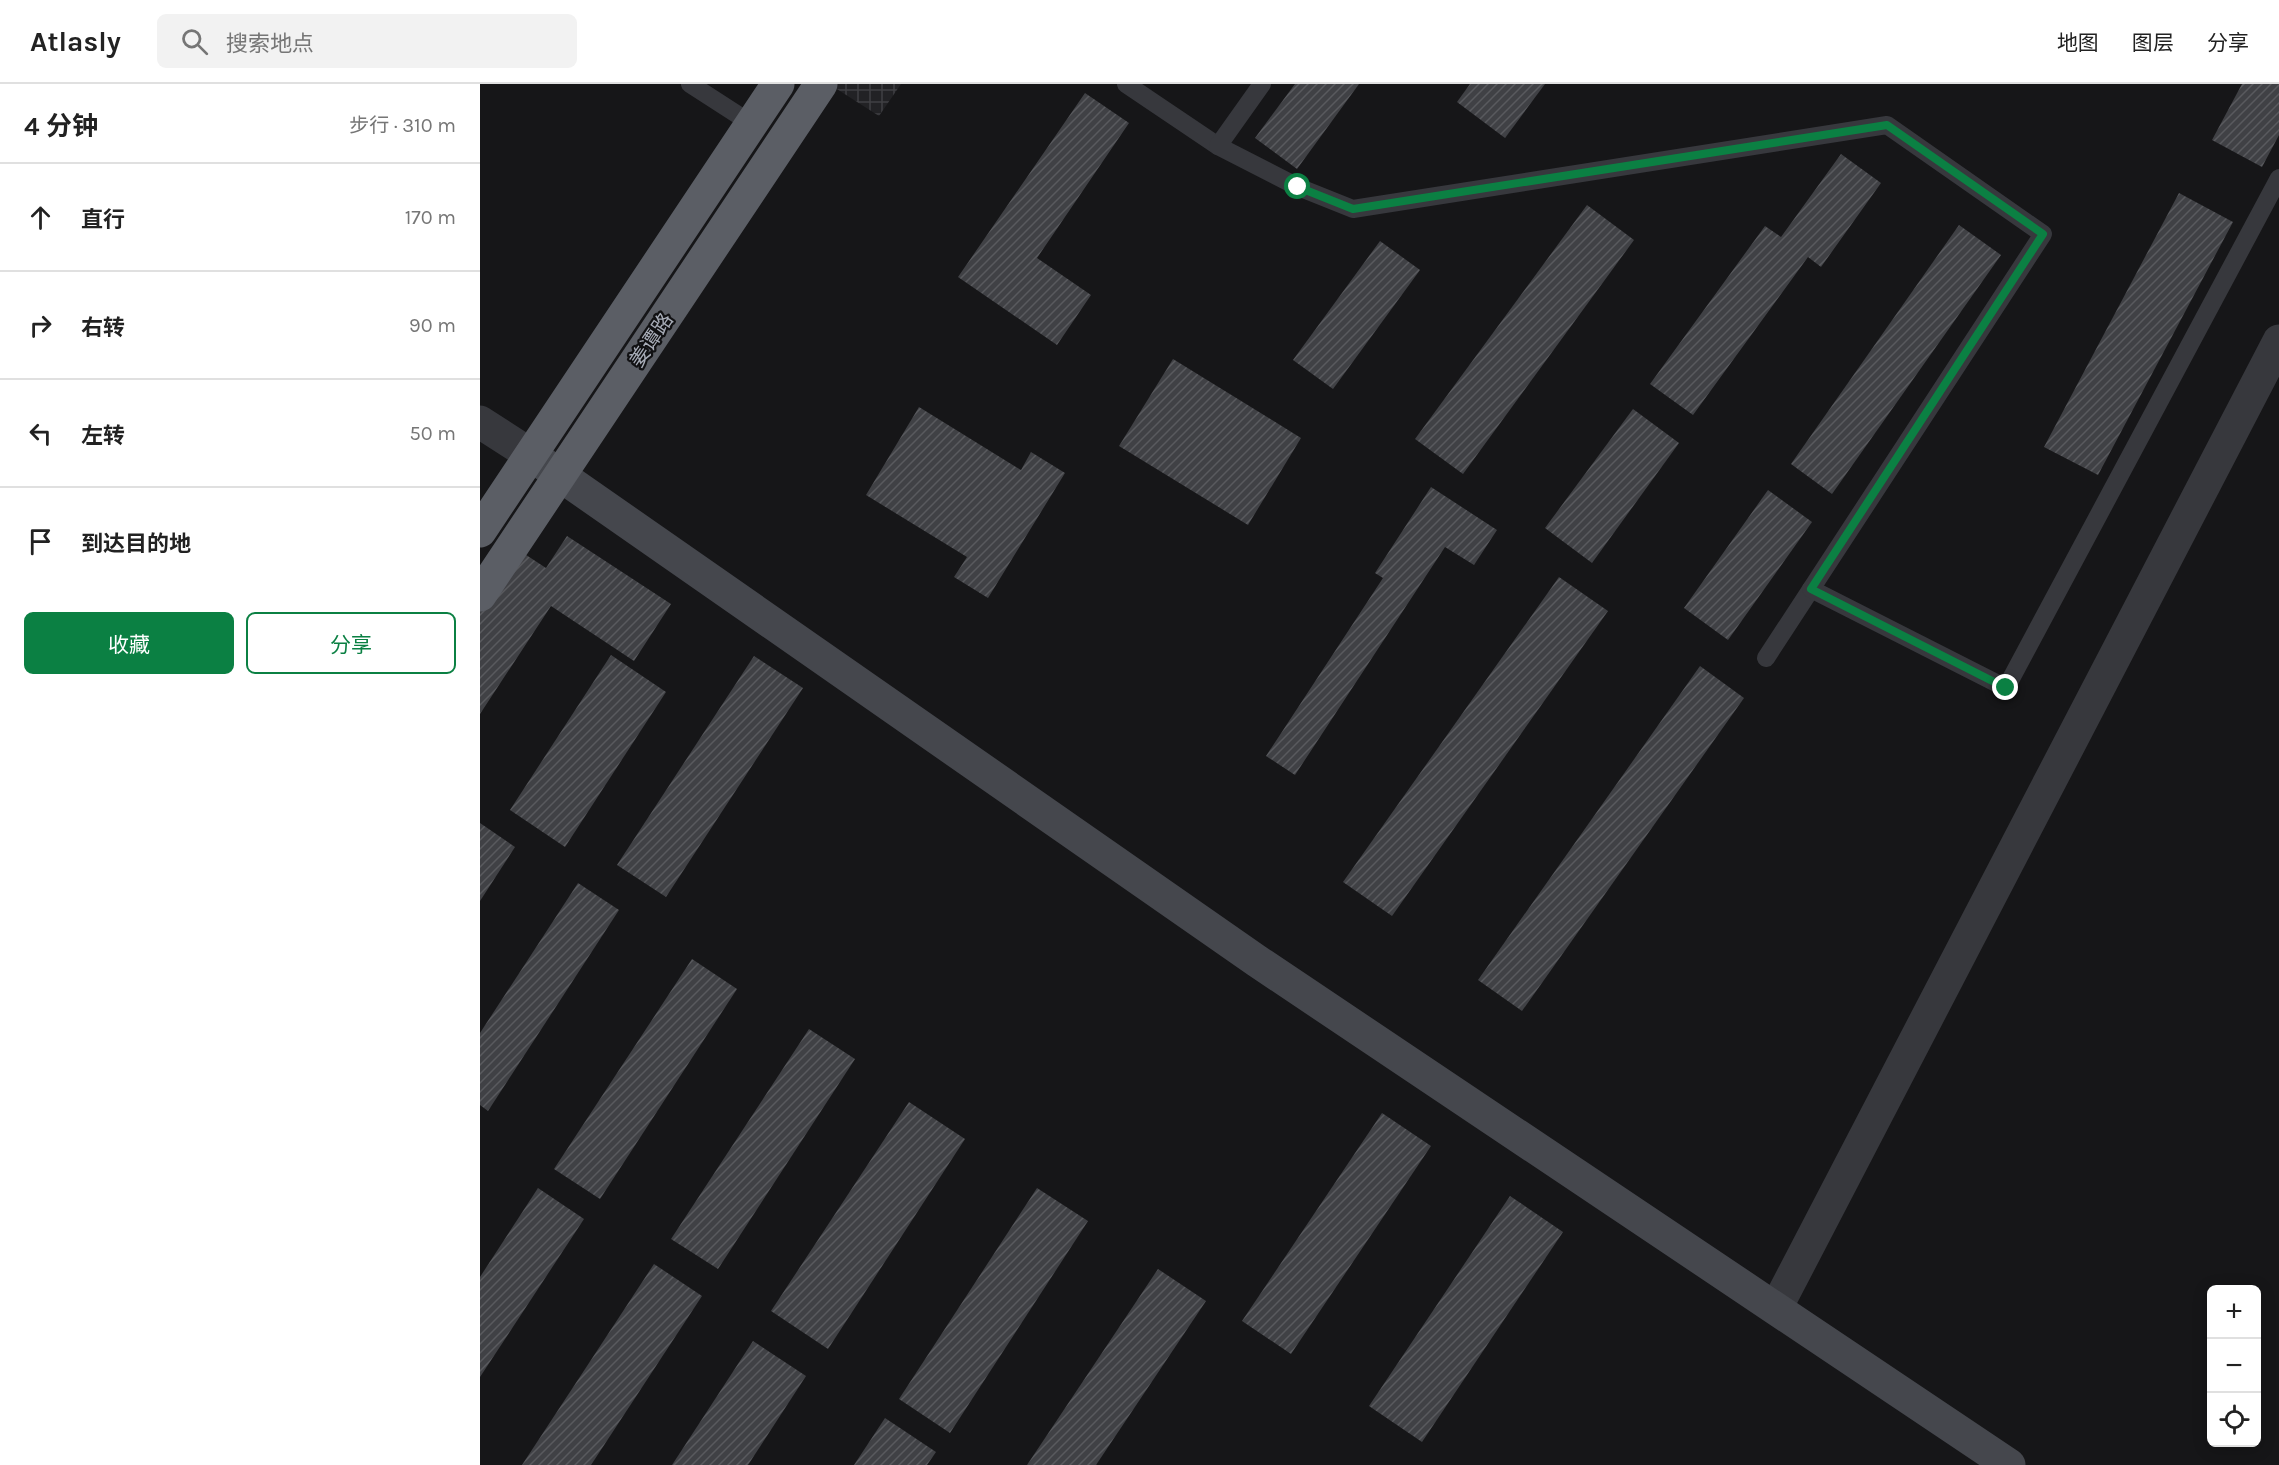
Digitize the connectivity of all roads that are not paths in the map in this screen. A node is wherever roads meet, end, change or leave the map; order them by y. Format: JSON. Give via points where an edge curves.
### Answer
{"nodes":[{"id":1,"x":690,"y":84,"type":"edge"},
{"id":2,"x":778,"y":84,"type":"edge"},
{"id":3,"x":821,"y":84,"type":"edge"},
{"id":4,"x":1126,"y":84,"type":"edge"},
{"id":5,"x":1262,"y":84,"type":"edge"},
{"id":6,"x":752,"y":124,"type":"junction"},
{"id":7,"x":1218,"y":146,"type":"junction"},
{"id":8,"x":2279,"y":178,"type":"edge"},
{"id":9,"x":2279,"y":341,"type":"edge"},
{"id":10,"x":480,"y":422,"type":"edge"},
{"id":11,"x":531,"y":455,"type":"junction"},
{"id":12,"x":561,"y":476,"type":"junction"},
{"id":13,"x":480,"y":531,"type":"edge"},
{"id":14,"x":1811,"y":589,"type":"junction"},
{"id":15,"x":480,"y":595,"type":"edge"},
{"id":16,"x":1766,"y":658,"type":"dead end"},
{"id":17,"x":1776,"y":1308,"type":"junction"},
{"id":18,"x":2009,"y":1465,"type":"edge"}],
"edges":[{"from":1,"to":6,"type":"lane"},
{"from":2,"to":6,"type":"highway","name":"姜谭路"},
{"from":3,"to":12,"type":"highway","name":"姜谭路"},
{"from":4,"to":7,"type":"lane"},
{"from":5,"to":7,"type":"lane"},
{"from":6,"to":11,"type":"highway","name":"姜谭路"},
{"from":7,"to":14,"type":"lane","via":[[1298,187],[1353,209],[1887,125],[2043,234]]},
{"from":8,"to":14,"type":"lane","via":[[2006,688]]},
{"from":9,"to":17,"type":"street"},
{"from":10,"to":11,"type":"street"},
{"from":11,"to":12,"type":"main road"},
{"from":11,"to":13,"type":"highway","name":"姜谭路"},
{"from":12,"to":15,"type":"highway","name":"姜谭路"},
{"from":12,"to":17,"type":"main road","via":[[1257,961]]},
{"from":14,"to":16,"type":"lane"},
{"from":17,"to":18,"type":"main road"}]}
